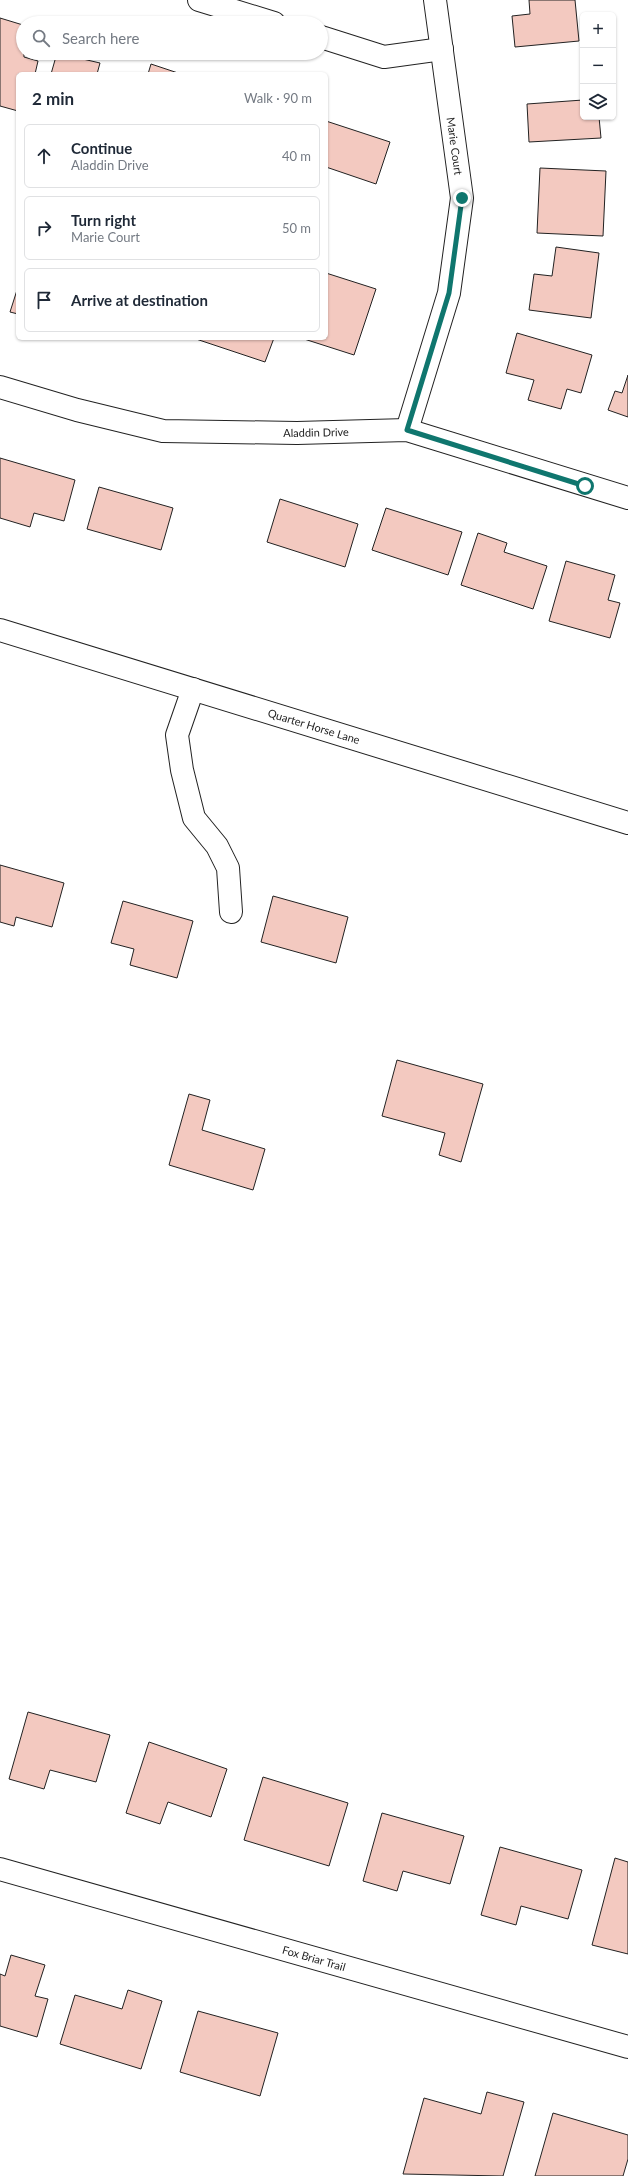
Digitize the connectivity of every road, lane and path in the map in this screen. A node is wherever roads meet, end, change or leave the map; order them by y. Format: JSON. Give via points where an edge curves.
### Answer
{"nodes":[{"id":1,"x":199,"y":0,"type":"edge"},
{"id":2,"x":435,"y":0,"type":"edge"},
{"id":3,"x":251,"y":16,"type":"edge"},
{"id":4,"x":328,"y":39,"type":"edge"},
{"id":5,"x":442,"y":49,"type":"junction"},
{"id":6,"x":0,"y":387,"type":"edge"},
{"id":7,"x":407,"y":430,"type":"junction"},
{"id":8,"x":628,"y":498,"type":"edge"},
{"id":9,"x":0,"y":630,"type":"edge"},
{"id":10,"x":194,"y":689,"type":"junction"},
{"id":11,"x":628,"y":823,"type":"edge"},
{"id":12,"x":231,"y":912,"type":"dead end"},
{"id":13,"x":0,"y":1869,"type":"edge"},
{"id":14,"x":628,"y":2047,"type":"edge"}],
"edges":[{"from":1,"to":3,"type":"street"},
{"from":2,"to":5,"type":"street","name":"Marie Court"},
{"from":4,"to":5,"type":"street","via":[[384,57]]},
{"from":5,"to":7,"type":"street","name":"Marie Court","via":[[462,198],[449,293]]},
{"from":6,"to":7,"type":"street","name":"Aladdin Drive","via":[[77,410],[163,430],[297,433]]},
{"from":7,"to":8,"type":"street","name":"Aladdin Drive"},
{"from":9,"to":10,"type":"street","name":"Quarter Horse Lane"},
{"from":10,"to":11,"type":"street","name":"Quarter Horse Lane"},
{"from":10,"to":12,"type":"street","via":[[177,735],[182,770],[194,818],[217,846],[228,868]]},
{"from":13,"to":14,"type":"street","name":"Fox Briar Trail"}]}
